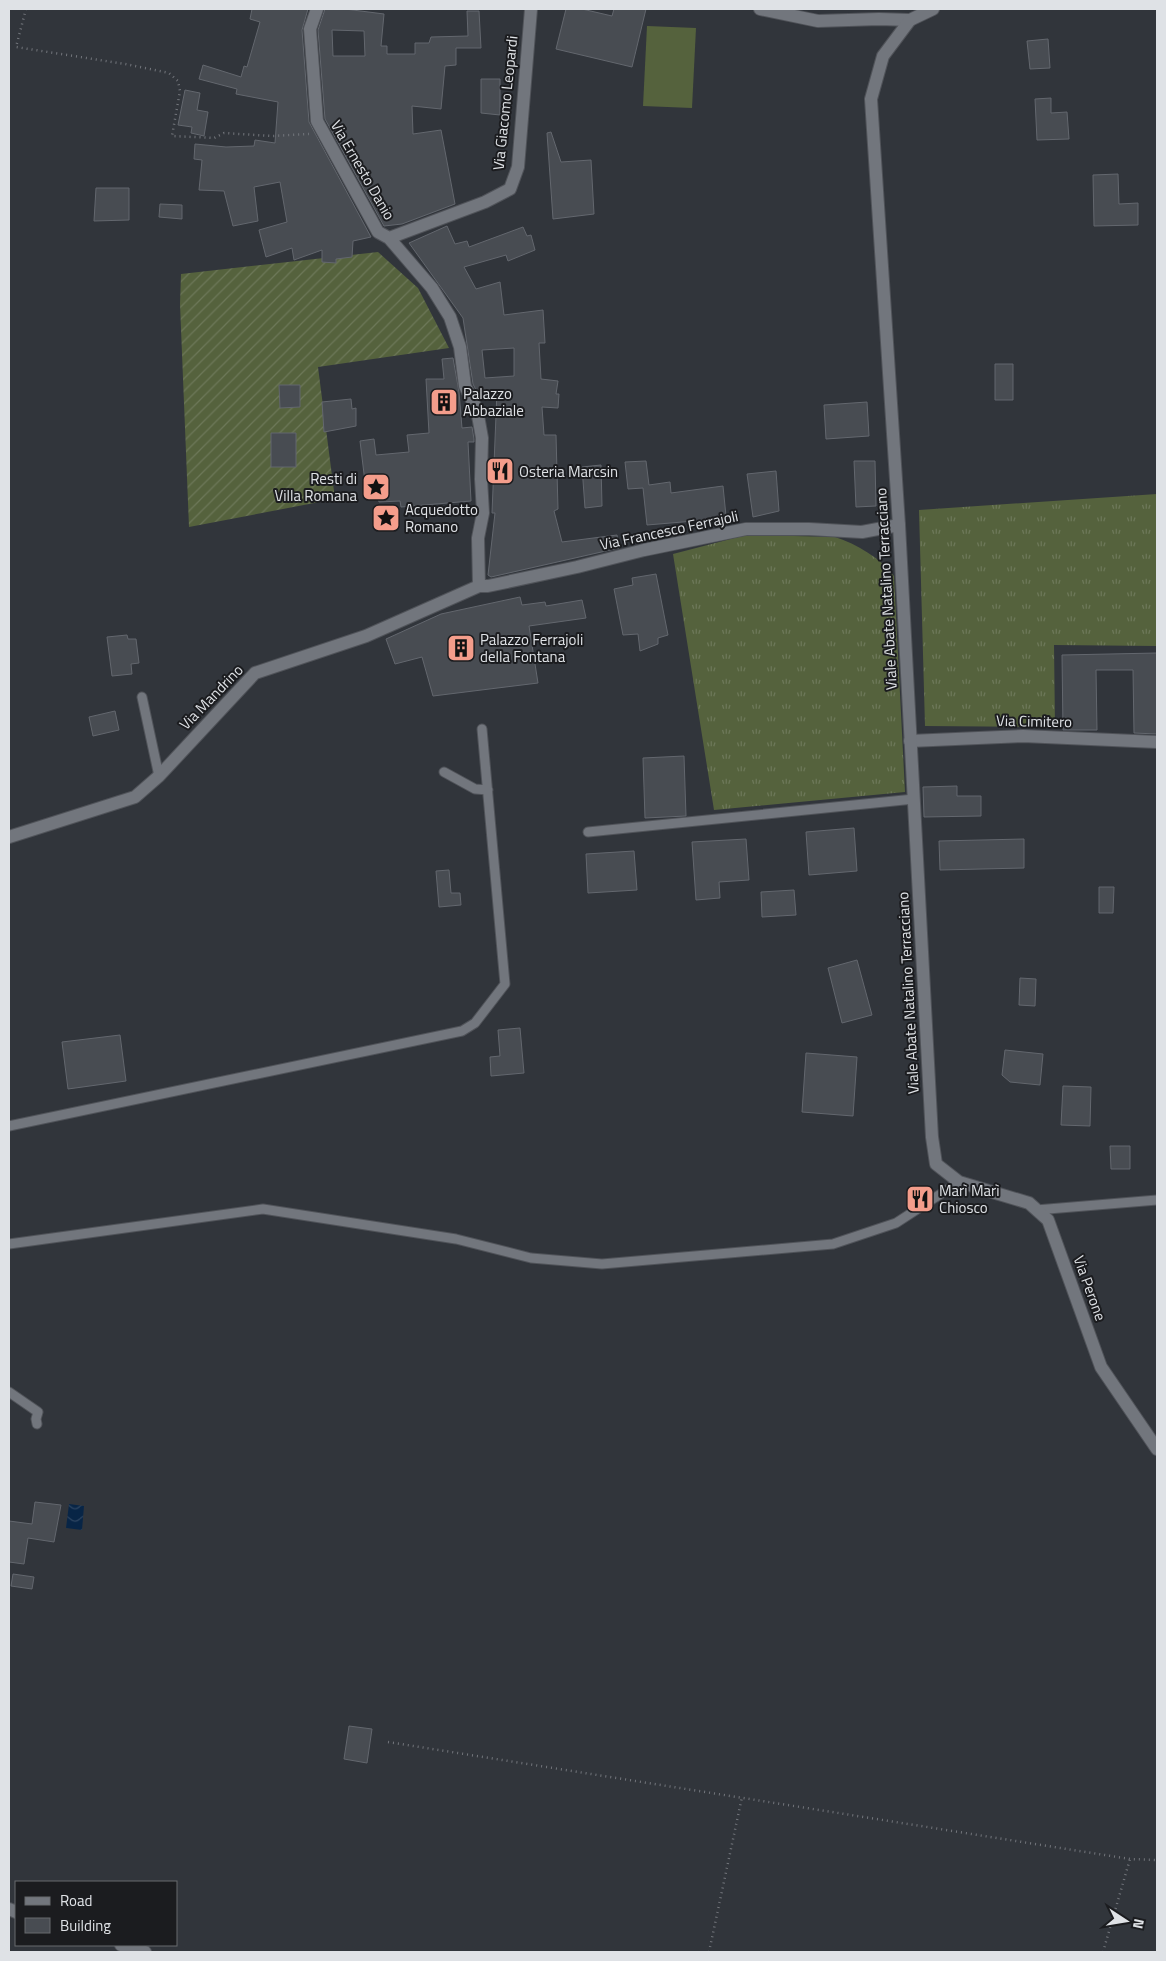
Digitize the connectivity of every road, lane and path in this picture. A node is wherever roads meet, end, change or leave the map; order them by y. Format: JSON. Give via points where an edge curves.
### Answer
{"nodes":[{"id":1,"x":26,"y":9,"type":"edge"},
{"id":2,"x":316,"y":9,"type":"edge"},
{"id":3,"x":532,"y":9,"type":"edge"},
{"id":4,"x":760,"y":9,"type":"edge"},
{"id":5,"x":933,"y":9,"type":"edge"},
{"id":6,"x":910,"y":20,"type":"junction"},
{"id":7,"x":323,"y":133,"type":"junction"},
{"id":8,"x":389,"y":238,"type":"junction"},
{"id":9,"x":898,"y":525,"type":"junction"},
{"id":10,"x":479,"y":586,"type":"junction"},
{"id":11,"x":142,"y":697,"type":"dead end"},
{"id":12,"x":482,"y":729,"type":"dead end"},
{"id":13,"x":910,"y":741,"type":"junction"},
{"id":14,"x":1157,"y":742,"type":"edge"},
{"id":15,"x":444,"y":772,"type":"dead end"},
{"id":16,"x":159,"y":776,"type":"junction"},
{"id":17,"x":488,"y":790,"type":"junction"},
{"id":18,"x":914,"y":799,"type":"junction"},
{"id":19,"x":588,"y":832,"type":"dead end"},
{"id":20,"x":9,"y":837,"type":"edge"},
{"id":21,"x":9,"y":1126,"type":"edge"},
{"id":22,"x":959,"y":1182,"type":"junction"},
{"id":23,"x":1157,"y":1200,"type":"edge"},
{"id":24,"x":1036,"y":1210,"type":"junction"},
{"id":25,"x":9,"y":1244,"type":"edge"},
{"id":26,"x":9,"y":1392,"type":"edge"},
{"id":27,"x":37,"y":1424,"type":"dead end"},
{"id":28,"x":1157,"y":1449,"type":"edge"},
{"id":29,"x":388,"y":1742,"type":"dead end"},
{"id":30,"x":742,"y":1797,"type":"junction"},
{"id":31,"x":1130,"y":1859,"type":"junction"},
{"id":32,"x":1157,"y":1860,"type":"edge"},
{"id":33,"x":124,"y":1946,"type":"edge"},
{"id":34,"x":145,"y":1952,"type":"edge"},
{"id":35,"x":709,"y":1952,"type":"edge"},
{"id":36,"x":1103,"y":1952,"type":"edge"}],
"edges":[{"from":1,"to":7,"type":"path","via":[[16,47],[169,73],[178,81],[180,91],[172,136],[214,138],[224,133],[272,136]]},
{"from":2,"to":7,"type":"street","name":"Via Ernesto Danio","via":[[310,29],[317,121]]},
{"from":3,"to":8,"type":"street","name":"Via Giacomo Leopardi","via":[[518,167],[510,189],[485,202]]},
{"from":4,"to":6,"type":"street","via":[[818,21]]},
{"from":5,"to":6,"type":"street","name":"Viale Abate Natalino Terracciano"},
{"from":6,"to":9,"type":"street","name":"Viale Abate Natalino Terracciano","via":[[883,56],[871,99]]},
{"from":7,"to":8,"type":"street","name":"Via Ernesto Danio","via":[[378,232]]},
{"from":8,"to":10,"type":"street","name":"Via Ernesto Danio","via":[[432,288],[450,317],[460,347],[465,386],[477,410],[482,438],[483,513],[478,538]]},
{"from":9,"to":10,"type":"street","name":"Via Francesco Ferrajoli","via":[[862,532],[746,530]]},
{"from":9,"to":13,"type":"street","name":"Viale Abate Natalino Terracciano"},
{"from":10,"to":16,"type":"street","name":"Via Mandrino","via":[[366,636],[255,673]]},
{"from":11,"to":16,"type":"lane"},
{"from":12,"to":17,"type":"lane"},
{"from":13,"to":14,"type":"street","name":"Via Cimitero","via":[[1024,736]]},
{"from":13,"to":18,"type":"street","name":"Viale Abate Natalino Terracciano"},
{"from":15,"to":17,"type":"lane","via":[[475,789]]},
{"from":16,"to":20,"type":"street","name":"Via Mandrino","via":[[135,797]]},
{"from":17,"to":21,"type":"lane","via":[[506,984],[475,1023],[462,1031]]},
{"from":18,"to":19,"type":"lane"},
{"from":18,"to":22,"type":"street","name":"Viale Abate Natalino Terracciano","via":[[932,1137],[936,1164]]},
{"from":22,"to":24,"type":"street","name":"Via Perone","via":[[1029,1203]]},
{"from":22,"to":25,"type":"lane","via":[[896,1223],[833,1244],[602,1264],[531,1258],[456,1239],[263,1209]]},
{"from":23,"to":24,"type":"lane"},
{"from":24,"to":28,"type":"street","name":"Via Perone","via":[[1048,1220],[1101,1367]]},
{"from":26,"to":27,"type":"lane","via":[[38,1412]]},
{"from":29,"to":30,"type":"path"},
{"from":30,"to":31,"type":"path"},
{"from":30,"to":35,"type":"path"},
{"from":31,"to":32,"type":"path"},
{"from":31,"to":36,"type":"path"},
{"from":33,"to":34,"type":"street"}]}
